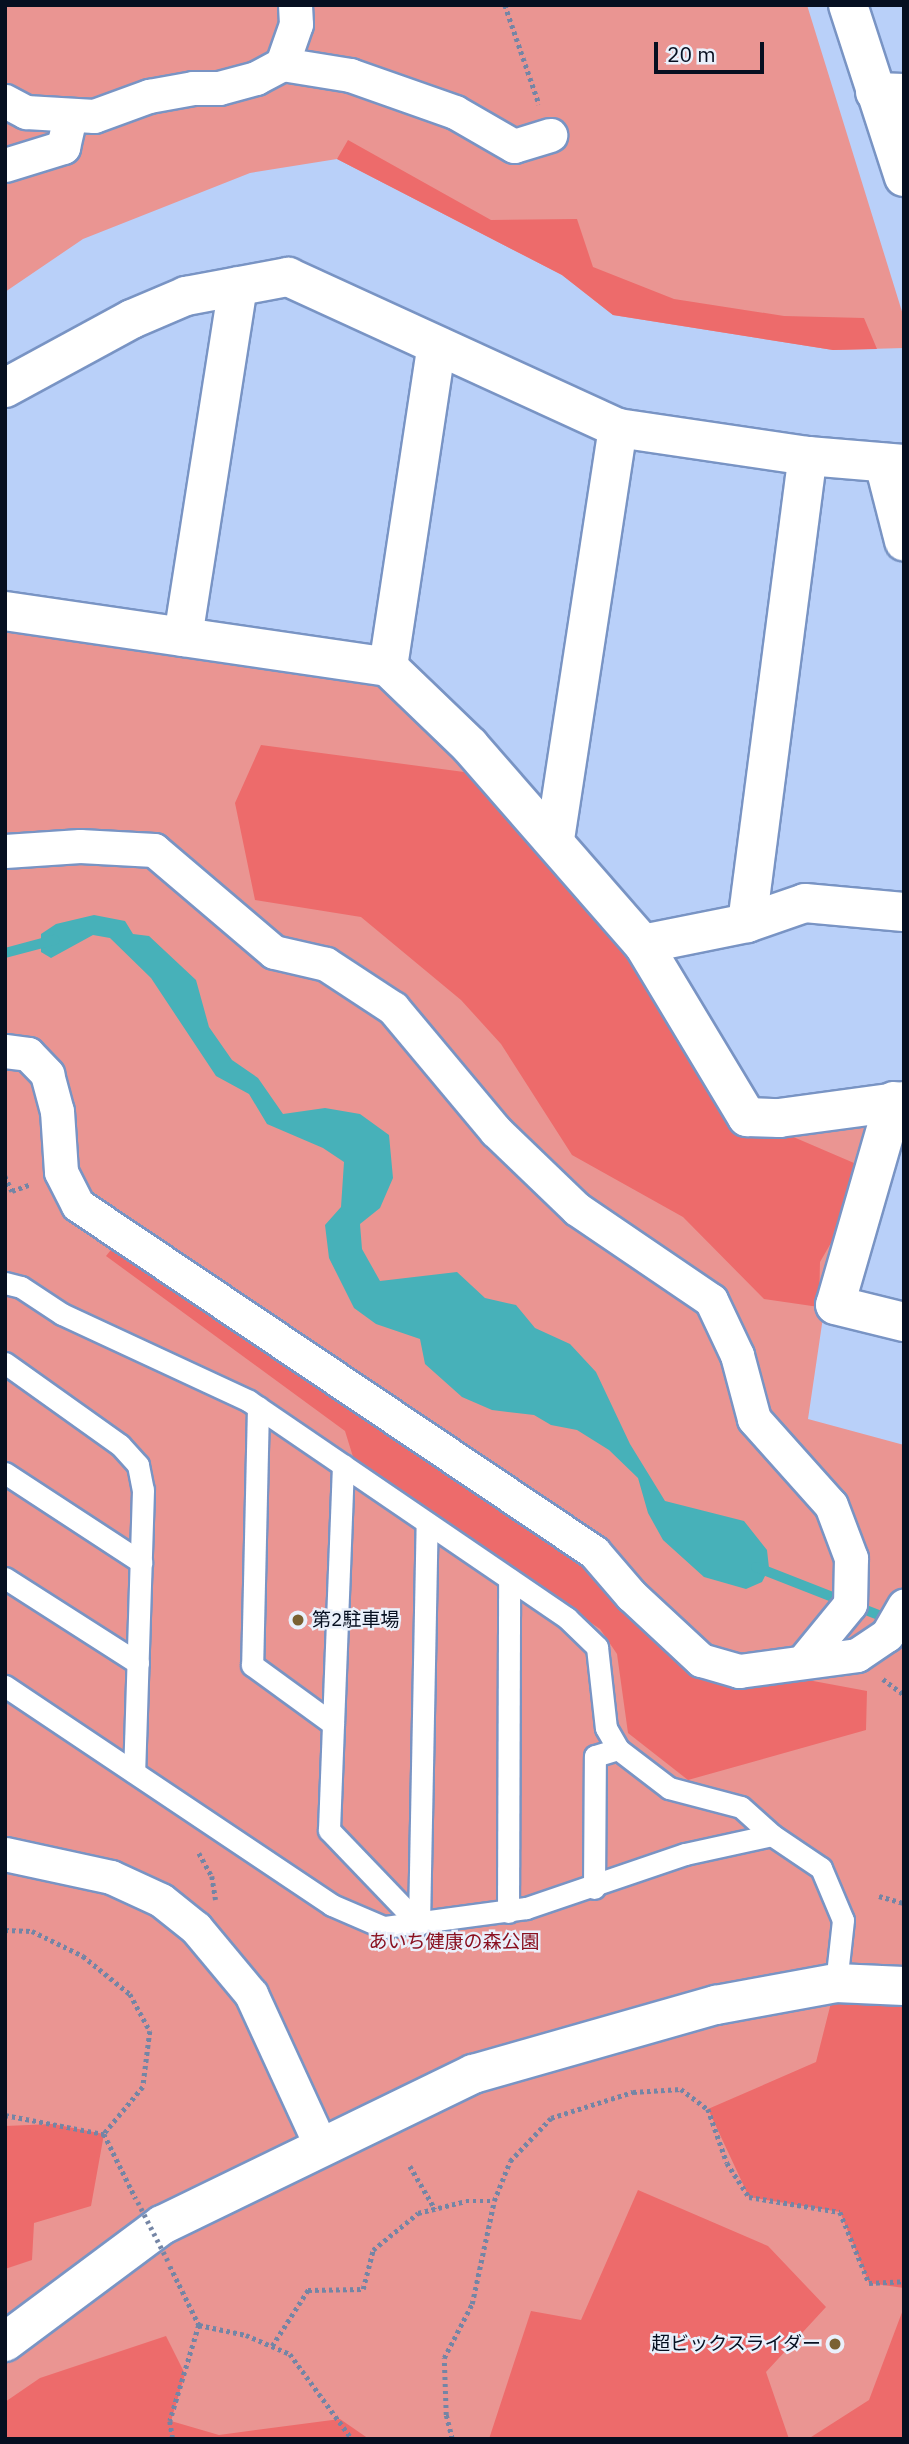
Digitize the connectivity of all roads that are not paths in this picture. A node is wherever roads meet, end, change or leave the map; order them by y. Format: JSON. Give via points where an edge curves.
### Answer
{"nodes":[{"id":1,"x":295,"y":5,"type":"edge"},
{"id":2,"x":848,"y":5,"type":"edge"},
{"id":3,"x":282,"y":64,"type":"junction"},
{"id":4,"x":889,"y":93,"type":"edge"},
{"id":5,"x":5,"y":101,"type":"edge"},
{"id":6,"x":70,"y":116,"type":"junction"},
{"id":7,"x":550,"y":135,"type":"road end"},
{"id":8,"x":5,"y":165,"type":"edge"},
{"id":9,"x":904,"y":177,"type":"edge"},
{"id":10,"x":238,"y":286,"type":"junction"},
{"id":11,"x":436,"y":348,"type":"junction"},
{"id":12,"x":5,"y":388,"type":"edge"},
{"id":13,"x":618,"y":428,"type":"junction"},
{"id":14,"x":808,"y":456,"type":"junction"},
{"id":15,"x":894,"y":463,"type":"edge"},
{"id":16,"x":904,"y":541,"type":"edge"},
{"id":17,"x":5,"y":611,"type":"edge"},
{"id":18,"x":183,"y":638,"type":"junction"},
{"id":19,"x":387,"y":667,"type":"junction"},
{"id":20,"x":555,"y":839,"type":"junction"},
{"id":21,"x":5,"y":851,"type":"edge"},
{"id":22,"x":904,"y":912,"type":"edge"},
{"id":23,"x":747,"y":923,"type":"junction"},
{"id":24,"x":643,"y":944,"type":"junction"},
{"id":25,"x":5,"y":1051,"type":"edge"},
{"id":26,"x":899,"y":1101,"type":"edge"},
{"id":27,"x":5,"y":1283,"type":"edge"},
{"id":28,"x":904,"y":1322,"type":"edge"},
{"id":29,"x":5,"y":1363,"type":"edge"},
{"id":30,"x":258,"y":1407,"type":"junction"},
{"id":31,"x":343,"y":1465,"type":"junction"},
{"id":32,"x":5,"y":1473,"type":"edge"},
{"id":33,"x":427,"y":1523,"type":"junction"},
{"id":34,"x":141,"y":1562,"type":"junction"},
{"id":35,"x":5,"y":1578,"type":"edge"},
{"id":36,"x":509,"y":1579,"type":"junction"},
{"id":37,"x":904,"y":1606,"type":"edge"},
{"id":38,"x":804,"y":1660,"type":"junction"},
{"id":39,"x":138,"y":1663,"type":"junction"},
{"id":40,"x":5,"y":1686,"type":"edge"},
{"id":41,"x":333,"y":1724,"type":"junction"},
{"id":42,"x":618,"y":1749,"type":"junction"},
{"id":43,"x":134,"y":1772,"type":"junction"},
{"id":44,"x":772,"y":1835,"type":"junction"},
{"id":45,"x":5,"y":1854,"type":"edge"},
{"id":46,"x":594,"y":1888,"type":"junction"},
{"id":47,"x":508,"y":1912,"type":"junction"},
{"id":48,"x":419,"y":1924,"type":"junction"},
{"id":49,"x":836,"y":1983,"type":"junction"},
{"id":50,"x":904,"y":1986,"type":"edge"},
{"id":51,"x":321,"y":2146,"type":"junction"},
{"id":52,"x":5,"y":2342,"type":"edge"}],
"edges":[{"from":1,"to":3,"type":"street","via":[[296,24]]},
{"from":2,"to":4,"type":"street"},
{"from":3,"to":6,"type":"street","via":[[219,89],[193,88],[149,96],[94,116]]},
{"from":3,"to":7,"type":"street","via":[[350,75],[455,112],[514,146]]},
{"from":4,"to":9,"type":"street"},
{"from":5,"to":6,"type":"street","via":[[26,111]]},
{"from":6,"to":8,"type":"street","via":[[63,146]]},
{"from":10,"to":11,"type":"street","via":[[288,277]]},
{"from":10,"to":12,"type":"street","via":[[186,296],[132,319]]},
{"from":10,"to":18,"type":"street"},
{"from":11,"to":13,"type":"street"},
{"from":11,"to":19,"type":"street"},
{"from":13,"to":14,"type":"street"},
{"from":13,"to":20,"type":"street"},
{"from":14,"to":15,"type":"street"},
{"from":14,"to":23,"type":"street"},
{"from":15,"to":16,"type":"street"},
{"from":17,"to":18,"type":"street"},
{"from":18,"to":19,"type":"street"},
{"from":19,"to":20,"type":"street","via":[[470,746]]},
{"from":20,"to":24,"type":"street"},
{"from":21,"to":38,"type":"street","via":[[80,846],[154,850],[274,952],[326,964],[393,1008],[496,1132],[577,1209],[711,1300],[737,1355],[754,1419],[831,1505],[851,1558],[850,1604]]},
{"from":22,"to":23,"type":"street","via":[[805,903]]},
{"from":23,"to":24,"type":"street"},
{"from":24,"to":26,"type":"street","via":[[747,1117],[779,1118]]},
{"from":25,"to":38,"type":"street","via":[[28,1054],[47,1074],[57,1111],[61,1172],[78,1205],[594,1552],[631,1595],[701,1660],[739,1671]]},
{"from":26,"to":28,"type":"street","via":[[835,1305]]},
{"from":27,"to":30,"type":"lane"},
{"from":29,"to":34,"type":"lane","via":[[120,1445],[138,1465],[144,1489]]},
{"from":30,"to":31,"type":"lane"},
{"from":30,"to":41,"type":"lane","via":[[252,1665]]},
{"from":31,"to":33,"type":"lane"},
{"from":31,"to":41,"type":"lane"},
{"from":32,"to":34,"type":"lane"},
{"from":33,"to":36,"type":"lane"},
{"from":33,"to":48,"type":"lane"},
{"from":34,"to":39,"type":"lane"},
{"from":35,"to":39,"type":"lane"},
{"from":36,"to":42,"type":"lane","via":[[567,1618],[597,1647],[606,1728]]},
{"from":36,"to":47,"type":"lane"},
{"from":37,"to":38,"type":"street","via":[[887,1635],[858,1655]]},
{"from":39,"to":43,"type":"lane"},
{"from":40,"to":43,"type":"lane"},
{"from":41,"to":48,"type":"lane","via":[[329,1830]]},
{"from":42,"to":44,"type":"lane","via":[[669,1788],[741,1807]]},
{"from":42,"to":46,"type":"lane","via":[[595,1756]]},
{"from":43,"to":48,"type":"lane","via":[[332,1906],[383,1927]]},
{"from":44,"to":46,"type":"lane","via":[[685,1854]]},
{"from":44,"to":49,"type":"lane","via":[[821,1868],[843,1920]]},
{"from":45,"to":51,"type":"street","via":[[111,1877],[161,1900],[226,1959],[251,1994]]},
{"from":46,"to":47,"type":"lane"},
{"from":47,"to":48,"type":"lane"},
{"from":49,"to":50,"type":"street"},
{"from":49,"to":51,"type":"street","via":[[716,2006],[473,2074]]},
{"from":51,"to":52,"type":"street","via":[[162,2225]]}]}
